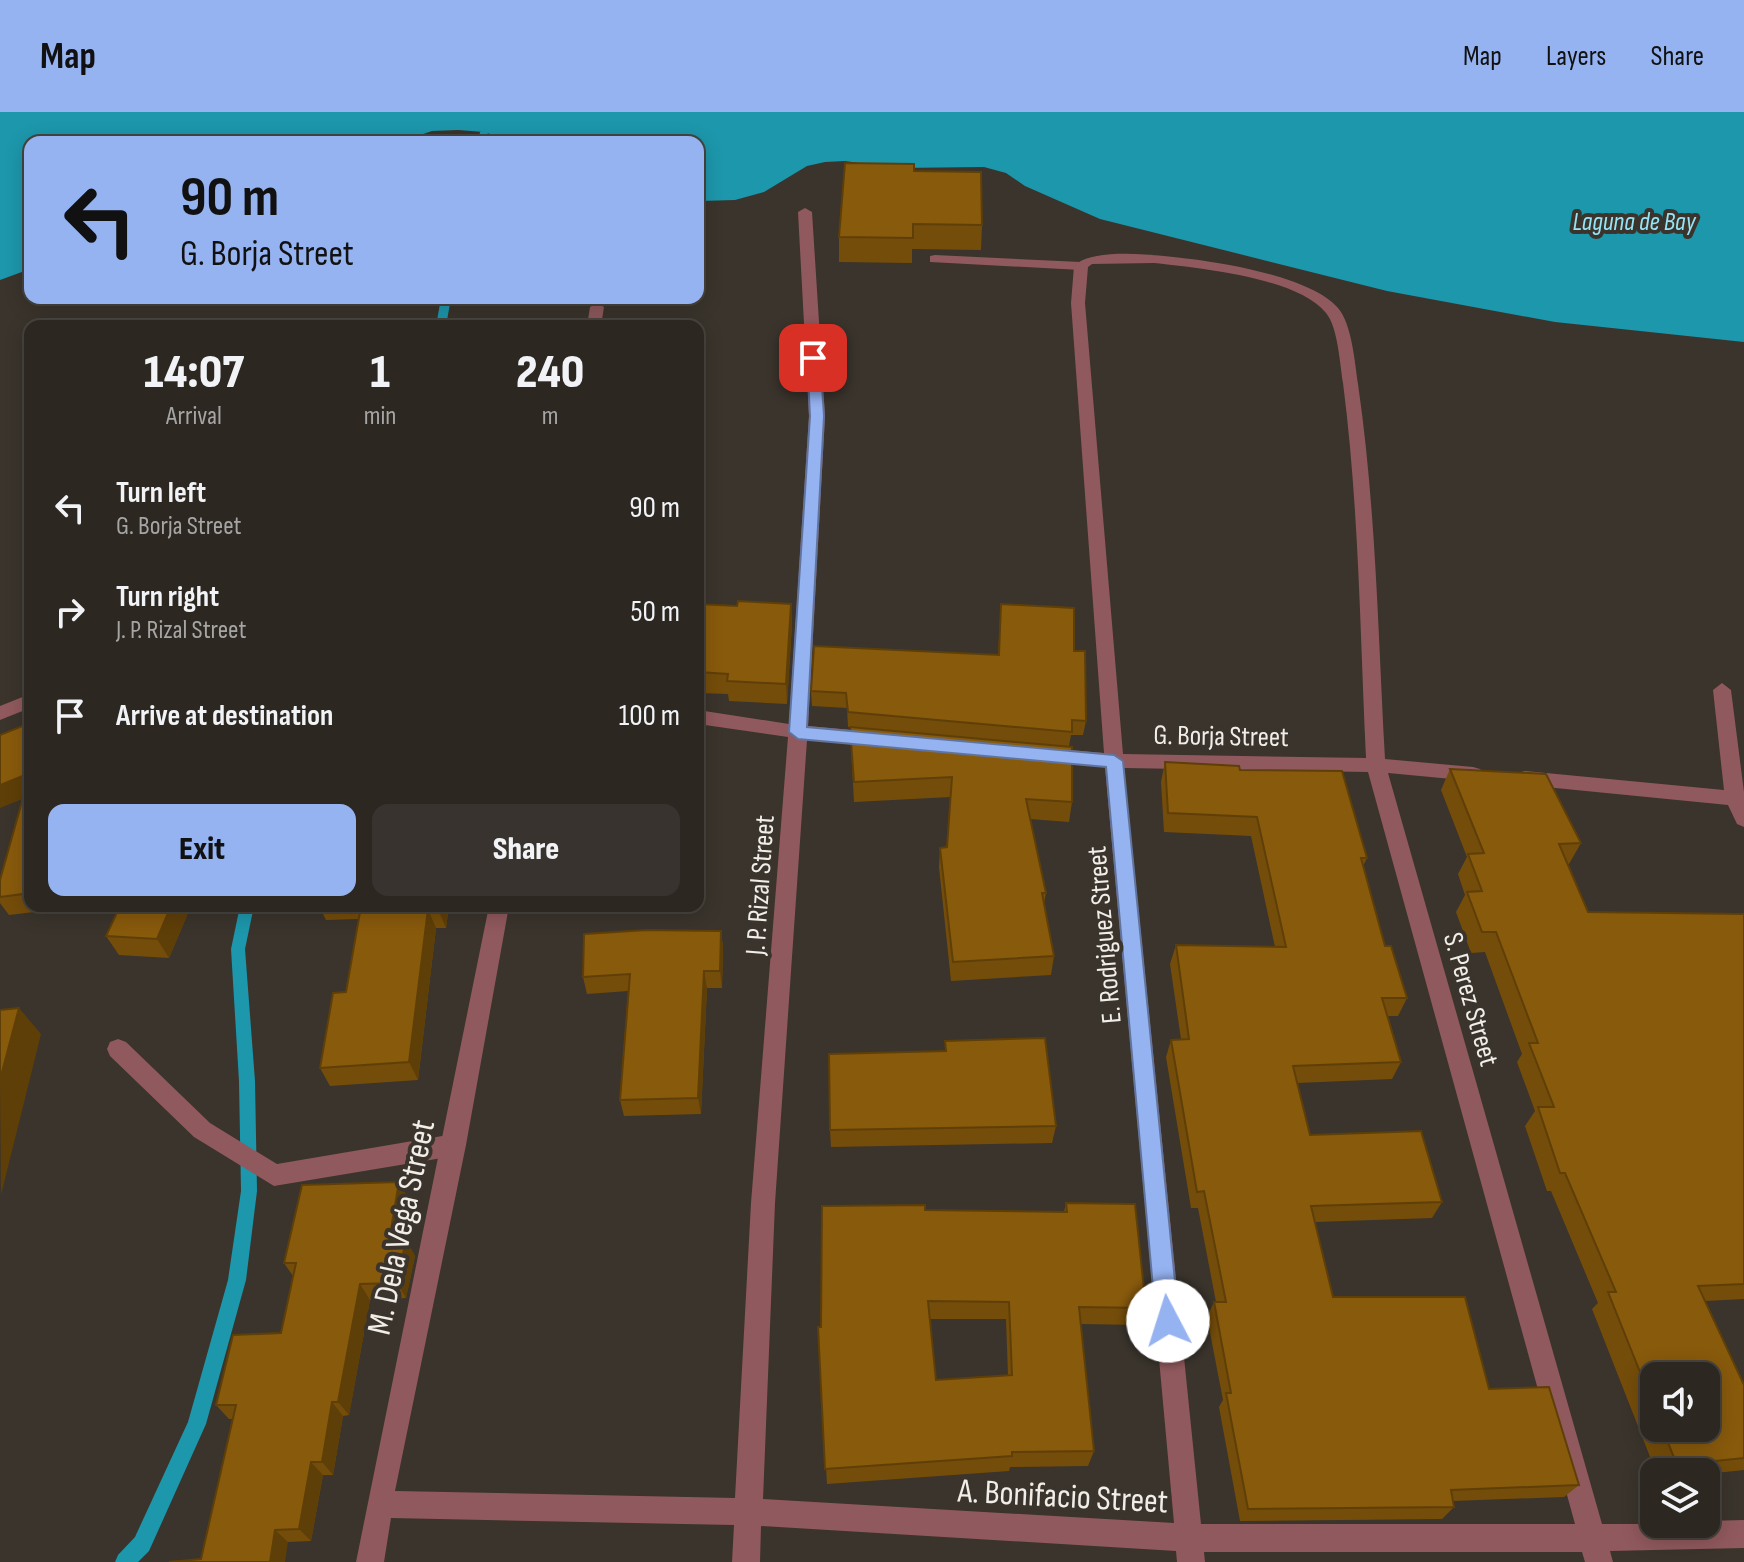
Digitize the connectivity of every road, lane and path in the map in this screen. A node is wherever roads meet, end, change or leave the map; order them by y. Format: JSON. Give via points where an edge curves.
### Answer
{"nodes":[{"id":1,"x":805,"y":212,"type":"dead end"},
{"id":2,"x":935,"y":259,"type":"dead end"},
{"id":3,"x":1081,"y":266,"type":"junction"},
{"id":4,"x":597,"y":307,"type":"dead end"},
{"id":5,"x":595,"y":320,"type":"edge"},
{"id":6,"x":1722,"y":690,"type":"dead end"},
{"id":7,"x":24,"y":703,"type":"edge"},
{"id":8,"x":0,"y":713,"type":"edge"},
{"id":9,"x":704,"y":718,"type":"edge"},
{"id":10,"x":798,"y":732,"type":"junction"},
{"id":11,"x":892,"y":741,"type":"edge"},
{"id":12,"x":1019,"y":753,"type":"edge"},
{"id":13,"x":1114,"y":761,"type":"junction"},
{"id":14,"x":1376,"y":765,"type":"junction"},
{"id":15,"x":1739,"y":799,"type":"edge"},
{"id":16,"x":1744,"y":819,"type":"edge"},
{"id":17,"x":498,"y":912,"type":"edge"},
{"id":18,"x":118,"y":1049,"type":"dead end"},
{"id":19,"x":454,"y":1145,"type":"junction"},
{"id":20,"x":379,"y":1504,"type":"junction"},
{"id":21,"x":748,"y":1512,"type":"junction"},
{"id":22,"x":1744,"y":1534,"type":"edge"},
{"id":23,"x":1190,"y":1550,"type":"edge"},
{"id":24,"x":1595,"y":1550,"type":"edge"},
{"id":25,"x":370,"y":1562,"type":"edge"},
{"id":26,"x":746,"y":1562,"type":"edge"}],
"edges":[{"from":1,"to":10,"type":"street","name":"J. P. Rizal Street","via":[[817,416]]},
{"from":2,"to":3,"type":"street","name":"S. Perez Street"},
{"from":3,"to":13,"type":"street","name":"E. Rodriguez Street","via":[[1078,303]]},
{"from":3,"to":14,"type":"street","name":"S. Perez Street","via":[[1089,260],[1119,258],[1224,267],[1299,288],[1333,311],[1345,346],[1358,440]]},
{"from":4,"to":5,"type":"street"},
{"from":6,"to":15,"type":"street"},
{"from":7,"to":8,"type":"street"},
{"from":9,"to":10,"type":"street"},
{"from":10,"to":11,"type":"street"},
{"from":10,"to":21,"type":"street","name":"J. P. Rizal Street","via":[[764,1188]]},
{"from":12,"to":13,"type":"street","name":"G. Borja Street"},
{"from":13,"to":14,"type":"street","name":"G. Borja Street"},
{"from":13,"to":23,"type":"street","name":"E. Rodriguez Street"},
{"from":14,"to":15,"type":"street","name":"G. Borja Street"},
{"from":14,"to":24,"type":"street","name":"S. Perez Street"},
{"from":15,"to":16,"type":"street"},
{"from":17,"to":19,"type":"street","name":"M. Dela Vega Street"},
{"from":18,"to":19,"type":"street","via":[[202,1130],[274,1175]]},
{"from":19,"to":20,"type":"street","name":"M. Dela Vega Street"},
{"from":20,"to":21,"type":"street","name":"A. Bonifacio Street"},
{"from":20,"to":25,"type":"street","name":"M. Dela Vega Street"},
{"from":21,"to":23,"type":"street","name":"A. Bonifacio Street"},
{"from":21,"to":26,"type":"street","name":"J. P. Rizal Street"},
{"from":22,"to":24,"type":"street","name":"A. Bonifacio Street"},
{"from":23,"to":24,"type":"street","name":"A. Bonifacio Street"}]}
